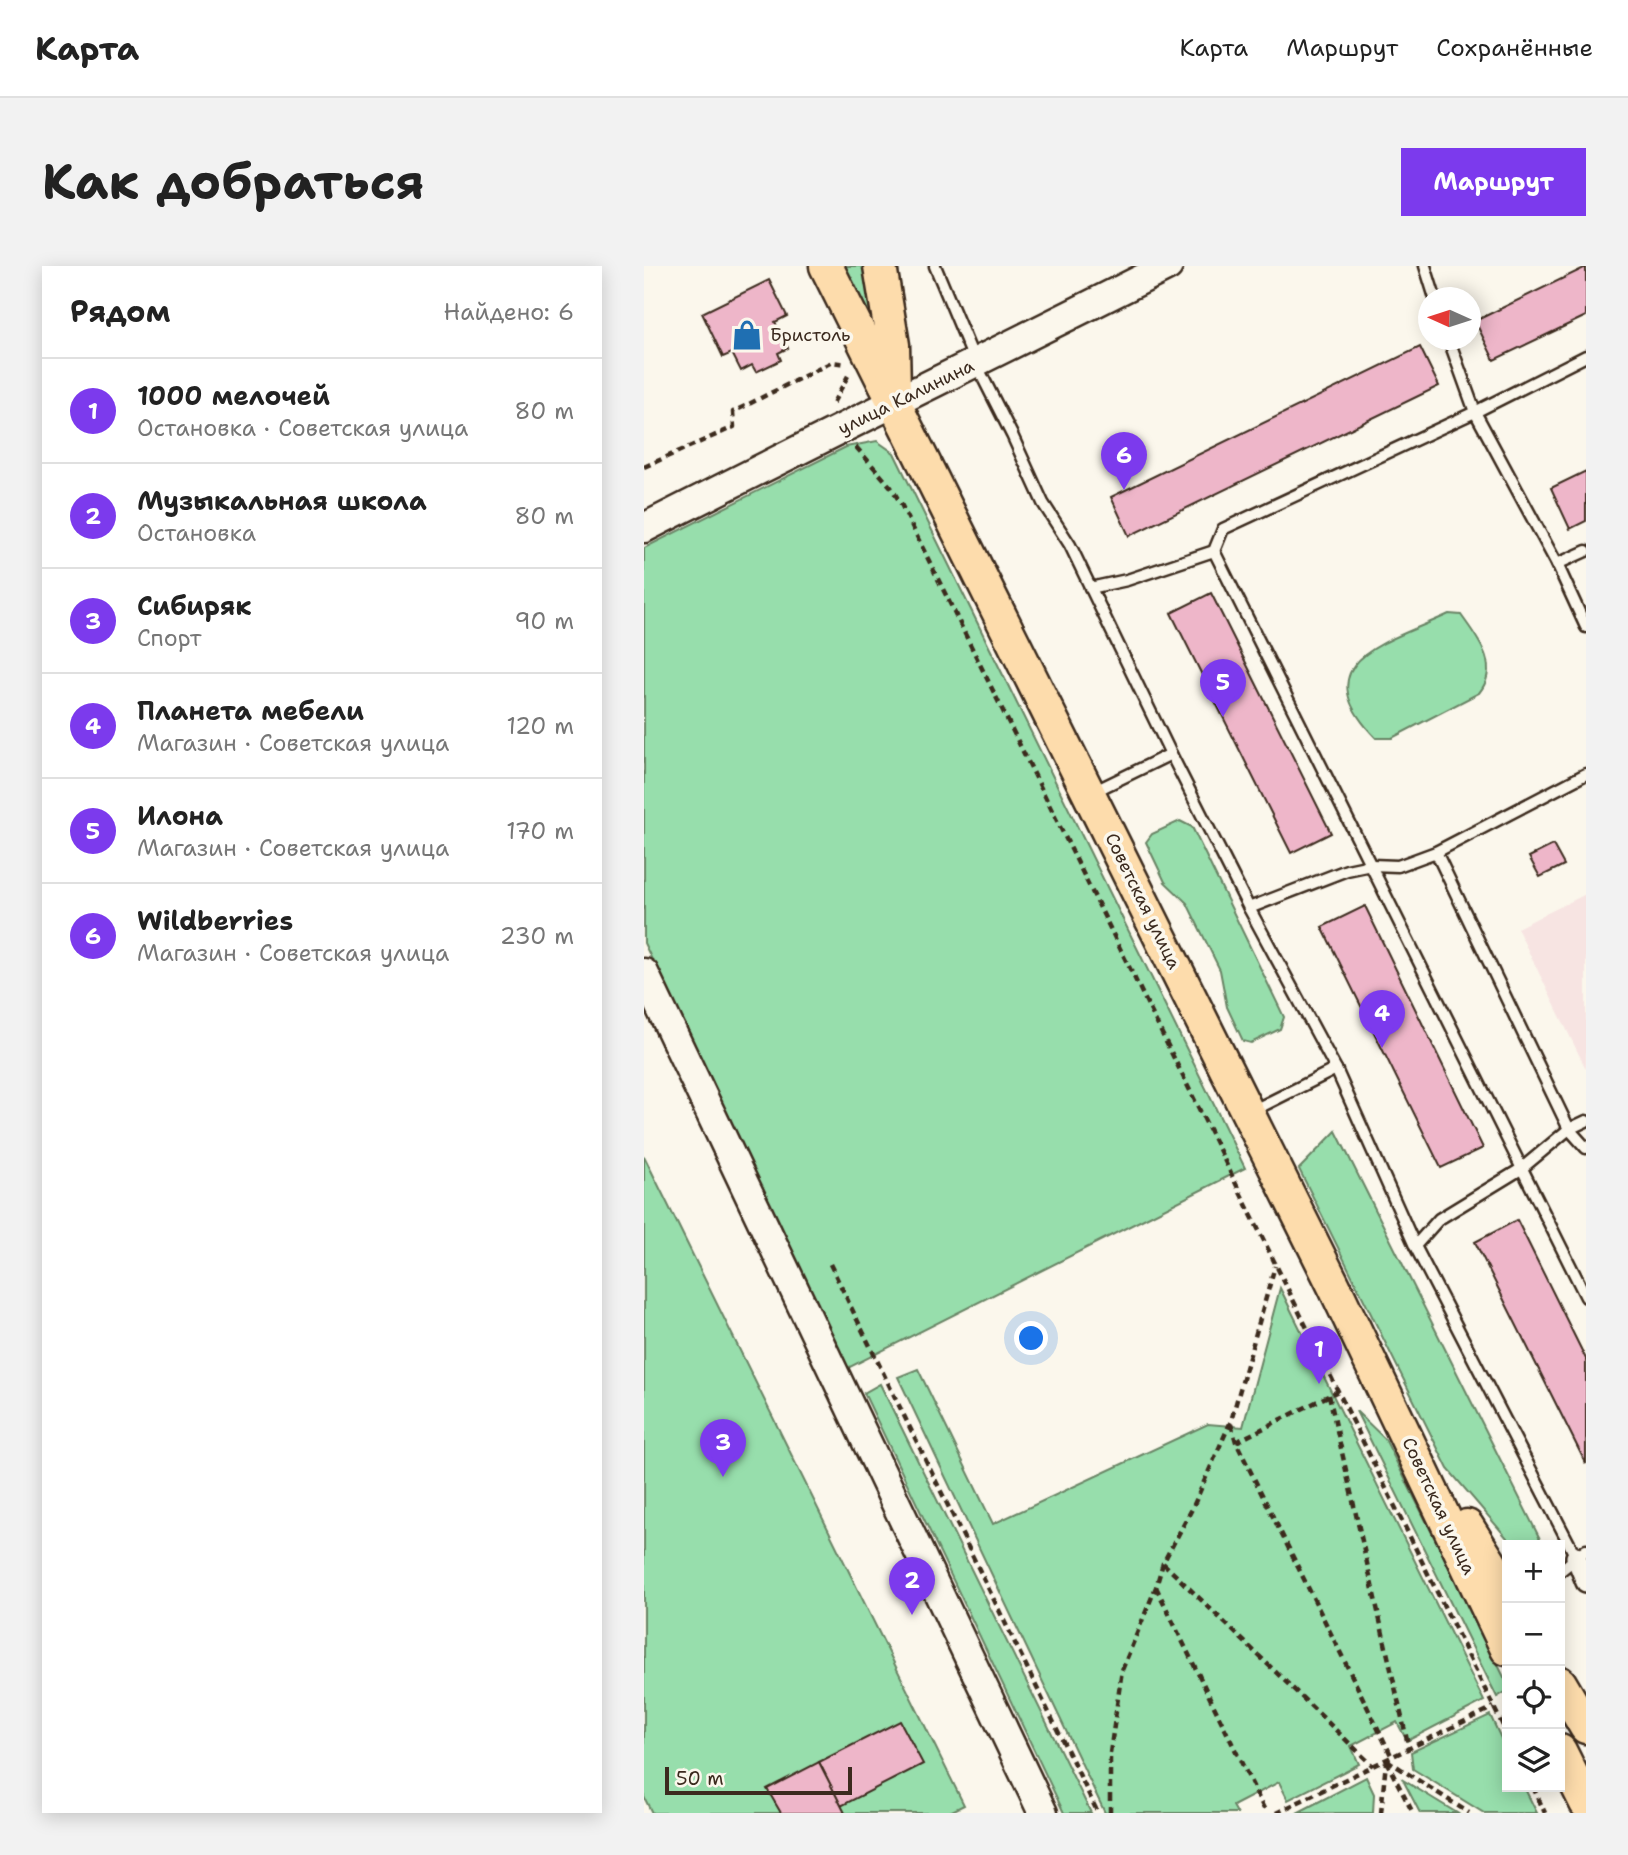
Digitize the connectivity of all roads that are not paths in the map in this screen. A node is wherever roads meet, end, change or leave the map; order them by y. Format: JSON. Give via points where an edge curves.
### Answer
{"nodes":[{"id":1,"x":826,"y":266,"type":"edge"},
{"id":2,"x":880,"y":266,"type":"edge"},
{"id":3,"x":935,"y":266,"type":"edge"},
{"id":4,"x":1168,"y":266,"type":"edge"},
{"id":5,"x":1425,"y":266,"type":"edge"},
{"id":6,"x":1432,"y":287,"type":"edge"},
{"id":7,"x":1453,"y":350,"type":"edge"},
{"id":8,"x":1586,"y":356,"type":"edge"},
{"id":9,"x":976,"y":363,"type":"junction"},
{"id":10,"x":895,"y":402,"type":"junction"},
{"id":11,"x":1475,"y":412,"type":"junction"},
{"id":12,"x":646,"y":524,"type":"edge"},
{"id":13,"x":1214,"y":551,"type":"junction"},
{"id":14,"x":1586,"y":551,"type":"edge"},
{"id":15,"x":1557,"y":565,"type":"junction"},
{"id":16,"x":1090,"y":588,"type":"junction"},
{"id":17,"x":1586,"y":627,"type":"edge"},
{"id":18,"x":1171,"y":754,"type":"junction"},
{"id":19,"x":1586,"y":774,"type":"edge"},
{"id":20,"x":1089,"y":794,"type":"junction"},
{"id":21,"x":1436,"y":852,"type":"junction"},
{"id":22,"x":1371,"y":865,"type":"junction"},
{"id":23,"x":1249,"y":908,"type":"junction"},
{"id":24,"x":644,"y":973,"type":"edge"},
{"id":25,"x":1336,"y":1069,"type":"junction"},
{"id":26,"x":1248,"y":1113,"type":"junction"},
{"id":27,"x":1586,"y":1121,"type":"edge"},
{"id":28,"x":1569,"y":1129,"type":"junction"},
{"id":29,"x":1586,"y":1148,"type":"edge"},
{"id":30,"x":1521,"y":1169,"type":"junction"},
{"id":31,"x":1415,"y":1246,"type":"junction"},
{"id":32,"x":1586,"y":1297,"type":"edge"},
{"id":33,"x":1389,"y":1400,"type":"junction"},
{"id":34,"x":1581,"y":1553,"type":"edge"},
{"id":35,"x":1565,"y":1567,"type":"edge"},
{"id":36,"x":1502,"y":1582,"type":"edge"},
{"id":37,"x":1586,"y":1582,"type":"edge"},
{"id":38,"x":1502,"y":1632,"type":"edge"},
{"id":39,"x":1565,"y":1691,"type":"edge"},
{"id":40,"x":1586,"y":1727,"type":"edge"},
{"id":41,"x":1565,"y":1761,"type":"edge"},
{"id":42,"x":1586,"y":1803,"type":"edge"},
{"id":43,"x":1043,"y":1813,"type":"edge"}],
"edges":[{"from":1,"to":10,"type":"main road","name":"Советская улица"},
{"from":2,"to":10,"type":"main road","name":"Советская улица"},
{"from":3,"to":9,"type":"lane"},
{"from":4,"to":9,"type":"main road","name":"улица Калинина"},
{"from":5,"to":6,"type":"lane"},
{"from":7,"to":11,"type":"lane"},
{"from":8,"to":11,"type":"lane"},
{"from":9,"to":10,"type":"main road","name":"улица Калинина"},
{"from":9,"to":16,"type":"lane","via":[[1043,503]]},
{"from":10,"to":12,"type":"main road","name":"улица Калинина"},
{"from":10,"to":20,"type":"main road","name":"Советская улица"},
{"from":11,"to":13,"type":"lane","via":[[1223,529]]},
{"from":11,"to":15,"type":"lane"},
{"from":13,"to":16,"type":"lane"},
{"from":13,"to":22,"type":"lane"},
{"from":14,"to":15,"type":"lane"},
{"from":15,"to":17,"type":"lane"},
{"from":16,"to":18,"type":"lane"},
{"from":18,"to":20,"type":"lane"},
{"from":18,"to":23,"type":"lane"},
{"from":19,"to":21,"type":"lane"},
{"from":20,"to":26,"type":"main road","name":"Советская улица"},
{"from":21,"to":22,"type":"lane","via":[[1398,866]]},
{"from":21,"to":28,"type":"lane"},
{"from":22,"to":23,"type":"lane"},
{"from":22,"to":30,"type":"lane"},
{"from":23,"to":25,"type":"lane"},
{"from":24,"to":43,"type":"main road"},
{"from":25,"to":26,"type":"lane"},
{"from":25,"to":31,"type":"lane"},
{"from":26,"to":33,"type":"main road","name":"Советская улица"},
{"from":27,"to":28,"type":"lane"},
{"from":28,"to":29,"type":"lane"},
{"from":28,"to":30,"type":"lane"},
{"from":30,"to":31,"type":"lane","via":[[1439,1219]]},
{"from":30,"to":32,"type":"lane"},
{"from":31,"to":34,"type":"lane"},
{"from":33,"to":36,"type":"main road","name":"Советская улица"},
{"from":33,"to":38,"type":"main road","name":"Советская улица"},
{"from":34,"to":35,"type":"lane"},
{"from":34,"to":37,"type":"street"},
{"from":39,"to":40,"type":"main road"},
{"from":41,"to":42,"type":"main road"}]}
